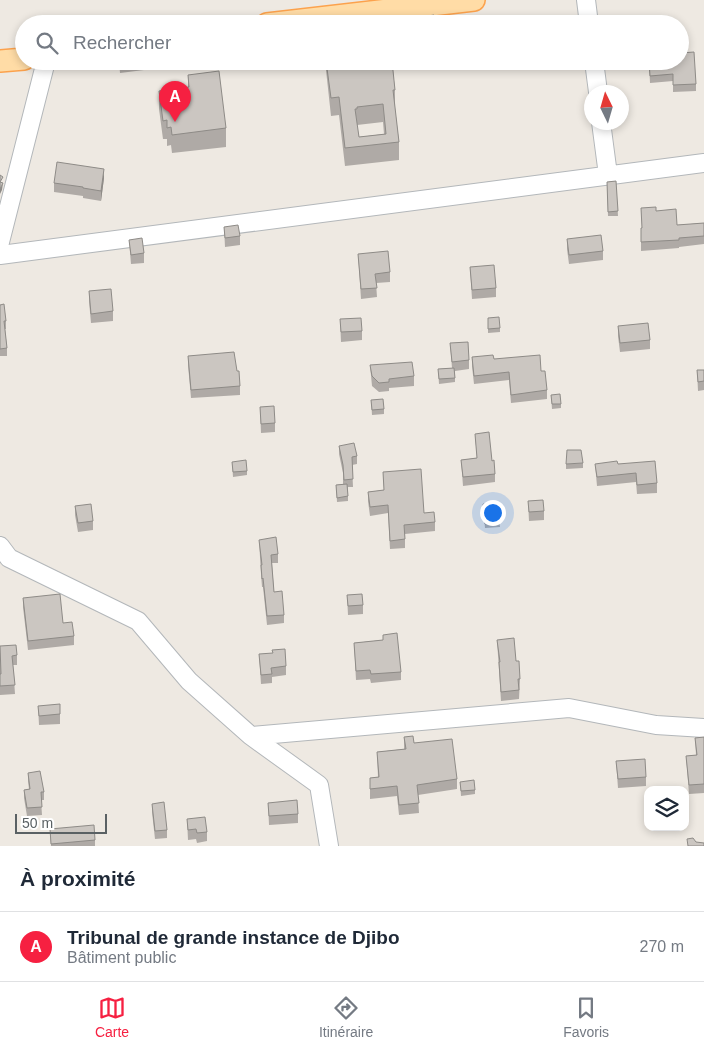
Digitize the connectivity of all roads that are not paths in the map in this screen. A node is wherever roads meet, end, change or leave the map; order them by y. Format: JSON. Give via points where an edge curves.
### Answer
{"nodes":[{"id":1,"x":474,"y":0,"type":"edge"},
{"id":2,"x":586,"y":0,"type":"edge"},
{"id":3,"x":345,"y":15,"type":"edge"},
{"id":4,"x":588,"y":15,"type":"edge"},
{"id":5,"x":15,"y":60,"type":"edge"},
{"id":6,"x":0,"y":61,"type":"edge"},
{"id":7,"x":44,"y":70,"type":"edge"},
{"id":8,"x":595,"y":70,"type":"edge"},
{"id":9,"x":597,"y":85,"type":"edge"},
{"id":10,"x":602,"y":130,"type":"edge"},
{"id":11,"x":704,"y":163,"type":"edge"},
{"id":12,"x":608,"y":176,"type":"junction"},
{"id":13,"x":0,"y":242,"type":"edge"},
{"id":14,"x":0,"y":255,"type":"edge"},
{"id":15,"x":3,"y":557,"type":"edge"},
{"id":16,"x":704,"y":728,"type":"edge"},
{"id":17,"x":251,"y":736,"type":"junction"},
{"id":18,"x":329,"y":846,"type":"edge"}],
"edges":[{"from":1,"to":3,"type":"main road"},
{"from":2,"to":4,"type":"street"},
{"from":5,"to":6,"type":"main road"},
{"from":7,"to":13,"type":"street"},
{"from":8,"to":9,"type":"street"},
{"from":10,"to":12,"type":"street"},
{"from":11,"to":12,"type":"street"},
{"from":12,"to":14,"type":"street"},
{"from":15,"to":17,"type":"street","via":[[138,621],[189,681]]},
{"from":16,"to":17,"type":"street","via":[[656,725],[568,708]]},
{"from":17,"to":18,"type":"street","via":[[319,785]]}]}
